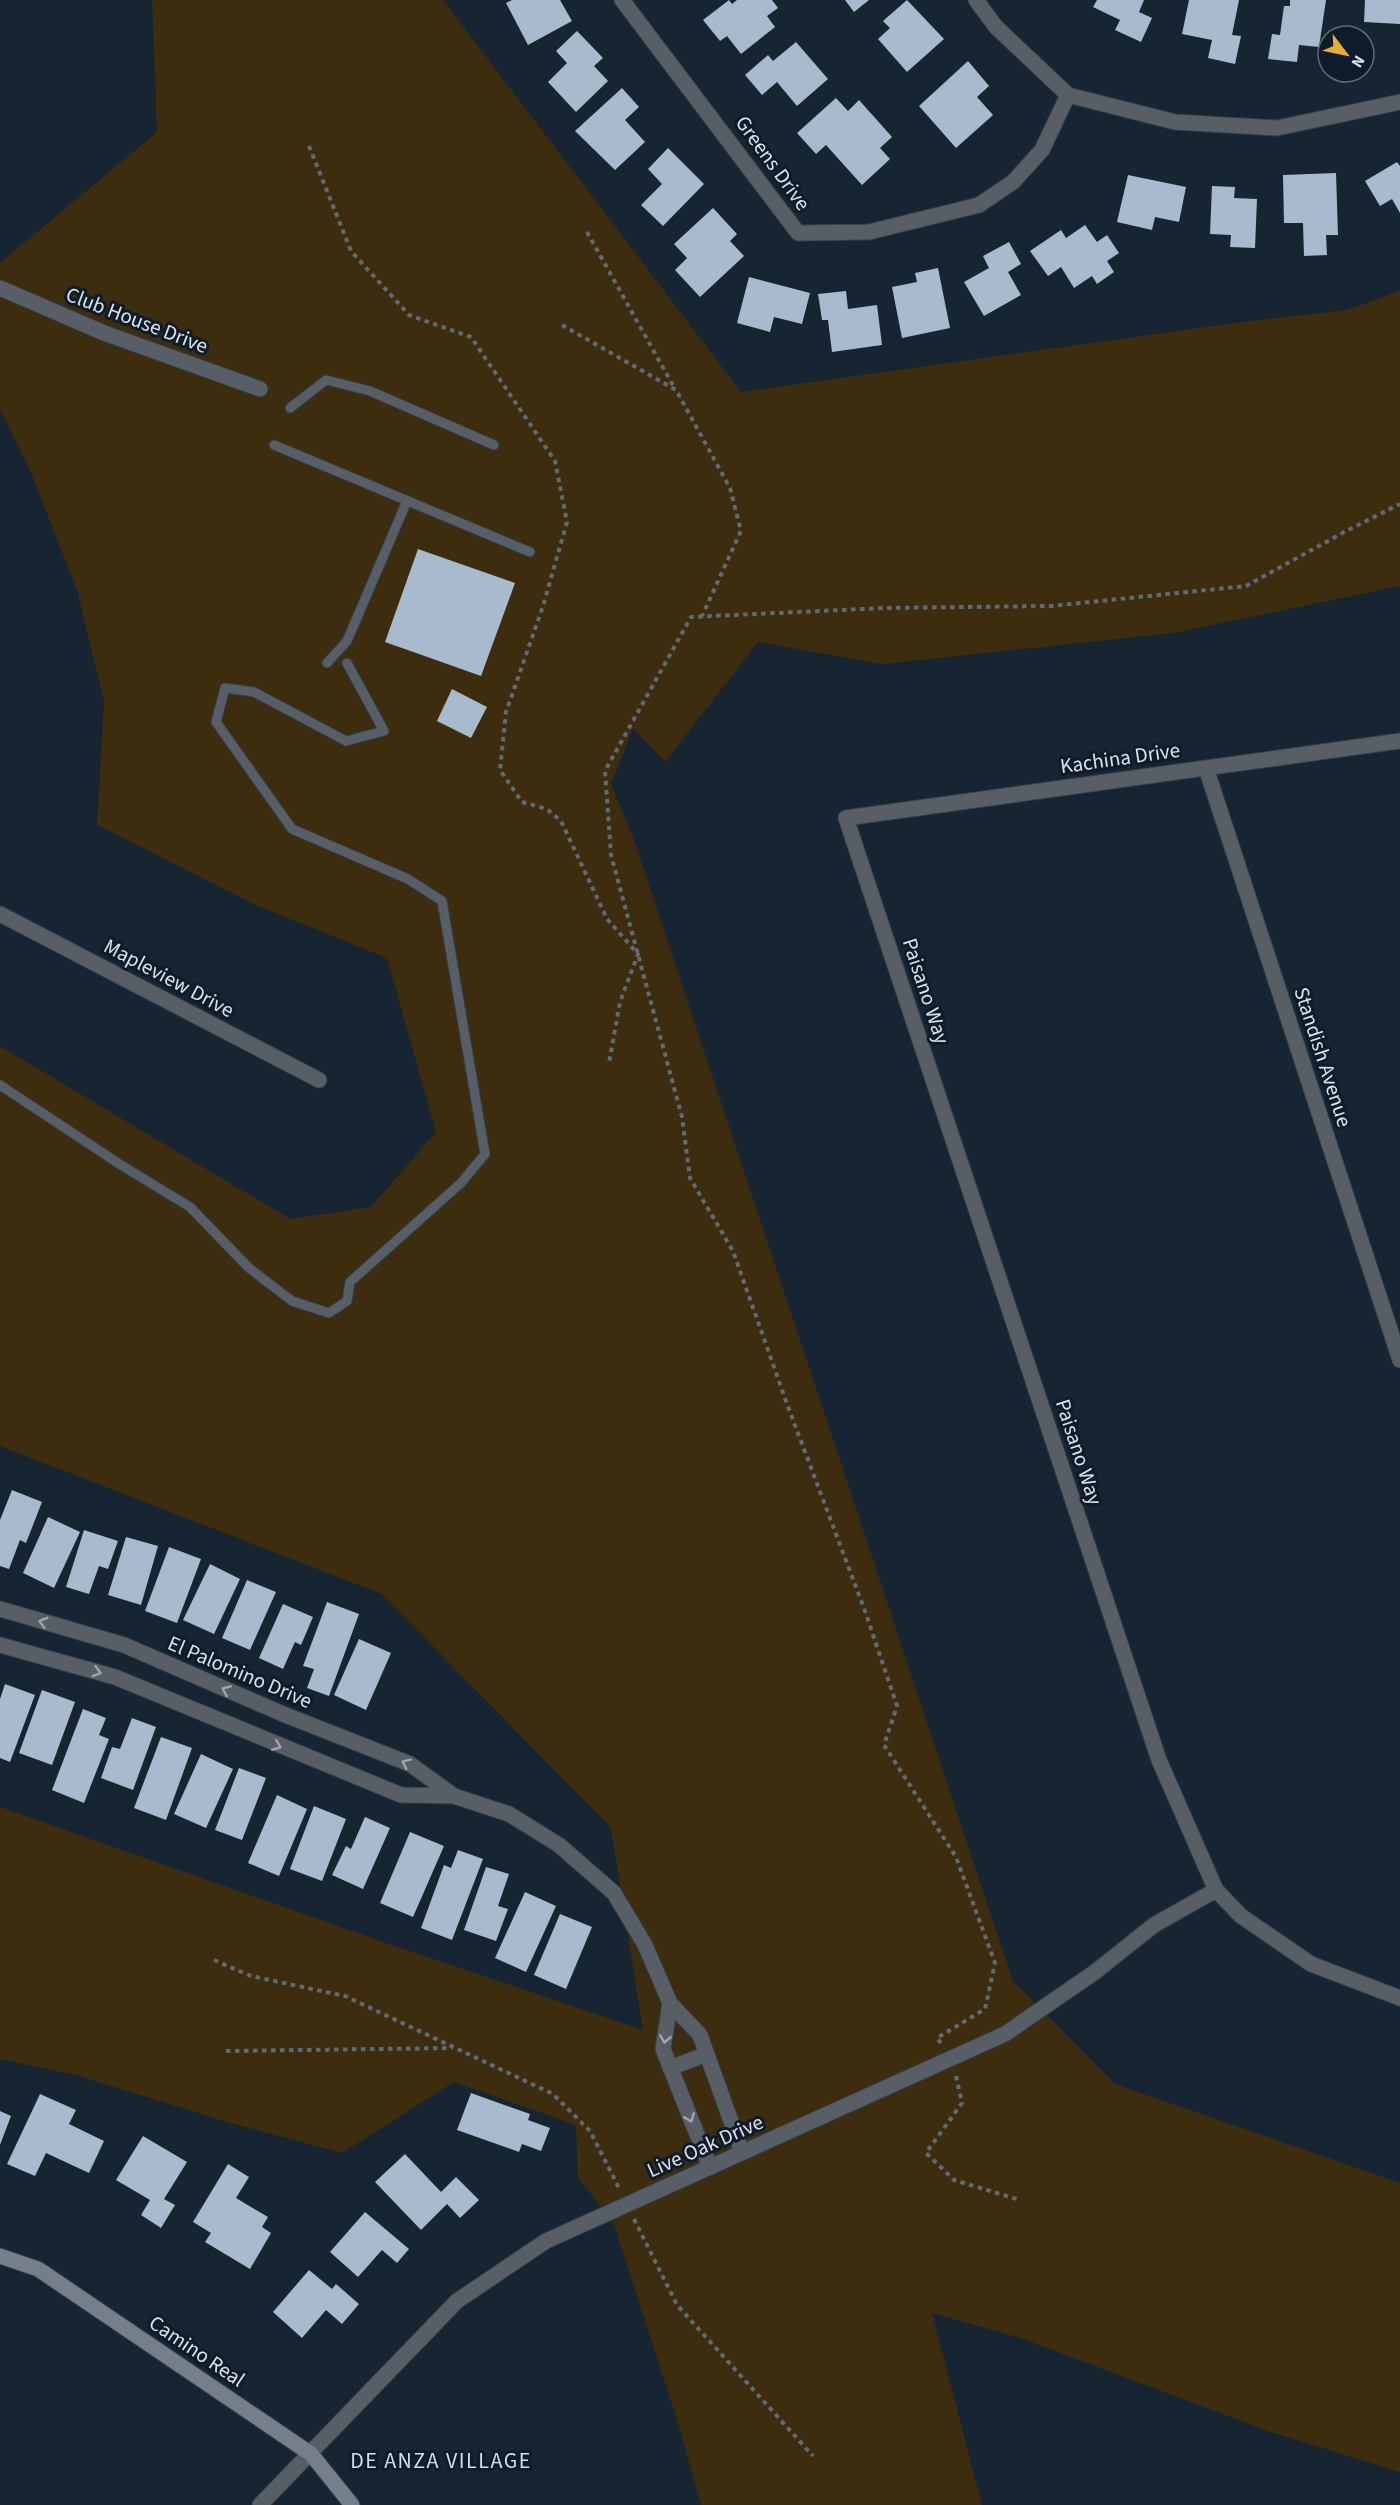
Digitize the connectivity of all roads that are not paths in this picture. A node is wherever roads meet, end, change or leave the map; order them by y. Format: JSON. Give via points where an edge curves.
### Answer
{"nodes":[{"id":1,"x":622,"y":0,"type":"edge"},
{"id":2,"x":976,"y":0,"type":"edge"},
{"id":3,"x":1068,"y":95,"type":"junction"},
{"id":4,"x":1400,"y":102,"type":"edge"},
{"id":5,"x":0,"y":288,"type":"edge"},
{"id":6,"x":260,"y":389,"type":"dead end"},
{"id":7,"x":290,"y":408,"type":"dead end"},
{"id":8,"x":274,"y":445,"type":"dead end"},
{"id":9,"x":494,"y":445,"type":"dead end"},
{"id":10,"x":407,"y":501,"type":"junction"},
{"id":11,"x":531,"y":552,"type":"dead end"},
{"id":12,"x":327,"y":663,"type":"dead end"},
{"id":13,"x":347,"y":663,"type":"dead end"},
{"id":14,"x":1400,"y":741,"type":"edge"},
{"id":15,"x":1206,"y":768,"type":"junction"},
{"id":16,"x":846,"y":818,"type":"joint"},
{"id":17,"x":0,"y":914,"type":"edge"},
{"id":18,"x":319,"y":1080,"type":"dead end"},
{"id":19,"x":0,"y":1085,"type":"edge"},
{"id":20,"x":1400,"y":1360,"type":"edge"},
{"id":21,"x":0,"y":1609,"type":"edge"},
{"id":22,"x":0,"y":1645,"type":"edge"},
{"id":23,"x":454,"y":1796,"type":"junction"},
{"id":24,"x":1216,"y":1890,"type":"junction"},
{"id":25,"x":1400,"y":1998,"type":"edge"},
{"id":26,"x":670,"y":2003,"type":"junction"},
{"id":27,"x":707,"y":2054,"type":"junction"},
{"id":28,"x":670,"y":2068,"type":"junction"},
{"id":29,"x":742,"y":2152,"type":"junction"},
{"id":30,"x":710,"y":2167,"type":"junction"},
{"id":31,"x":0,"y":2256,"type":"edge"},
{"id":32,"x":311,"y":2454,"type":"junction"},
{"id":33,"x":260,"y":2505,"type":"edge"},
{"id":34,"x":352,"y":2505,"type":"edge"}],
"edges":[{"from":1,"to":3,"type":"street","name":"Greens Drive","via":[[798,232],[869,232],[979,205],[1013,182],[1042,150]]},
{"from":2,"to":3,"type":"street","via":[[996,27]]},
{"from":3,"to":4,"type":"street","via":[[1175,122],[1278,128]]},
{"from":5,"to":6,"type":"street","name":"Club House Drive","via":[[104,333]]},
{"from":7,"to":9,"type":"lane","via":[[326,380],[370,391]]},
{"from":8,"to":10,"type":"lane"},
{"from":10,"to":11,"type":"lane"},
{"from":10,"to":12,"type":"lane","via":[[347,641]]},
{"from":13,"to":19,"type":"lane","via":[[384,731],[346,741],[254,692],[225,688],[216,722],[292,829],[408,879],[442,901],[485,1154],[461,1184],[350,1282],[348,1301],[329,1313],[292,1301],[249,1268],[190,1207]]},
{"from":14,"to":15,"type":"street","name":"Kachina Drive"},
{"from":15,"to":16,"type":"street","name":"Kachina Drive"},
{"from":15,"to":20,"type":"street","name":"Standish Avenue"},
{"from":16,"to":24,"type":"street","name":"Paisano Way","via":[[1159,1760]]},
{"from":17,"to":18,"type":"street","name":"Mapleview Drive"},
{"from":23,"to":21,"type":"street","name":"El Palomino Drive","one_way":true,"via":[[410,1764],[124,1645]]},
{"from":22,"to":23,"type":"street","name":"El Palomino Drive","one_way":true,"via":[[116,1677],[400,1795]]},
{"from":23,"to":26,"type":"street","name":"El Palomino Drive","via":[[508,1814],[529,1826],[559,1845],[614,1893],[645,1945]]},
{"from":24,"to":25,"type":"street","name":"Paisano Way","via":[[1241,1916],[1311,1964]]},
{"from":24,"to":29,"type":"street","name":"Live Oak Drive","via":[[1154,1925],[1095,1972],[1005,2034]]},
{"from":26,"to":27,"type":"street","name":"El Palomino Drive","via":[[700,2035]]},
{"from":26,"to":28,"type":"street","one_way":true,"via":[[663,2049]]},
{"from":27,"to":28,"type":"street"},
{"from":27,"to":29,"type":"street","name":"El Palomino Drive"},
{"from":28,"to":30,"type":"street","one_way":true},
{"from":29,"to":30,"type":"street","name":"Live Oak Drive"},
{"from":30,"to":32,"type":"street","name":"Live Oak Drive","via":[[546,2241],[457,2301]]},
{"from":31,"to":32,"type":"main road","name":"Camino Real","via":[[38,2269]]},
{"from":32,"to":33,"type":"street","name":"Live Oak Drive"},
{"from":32,"to":34,"type":"main road","name":"Camino Real"}]}
